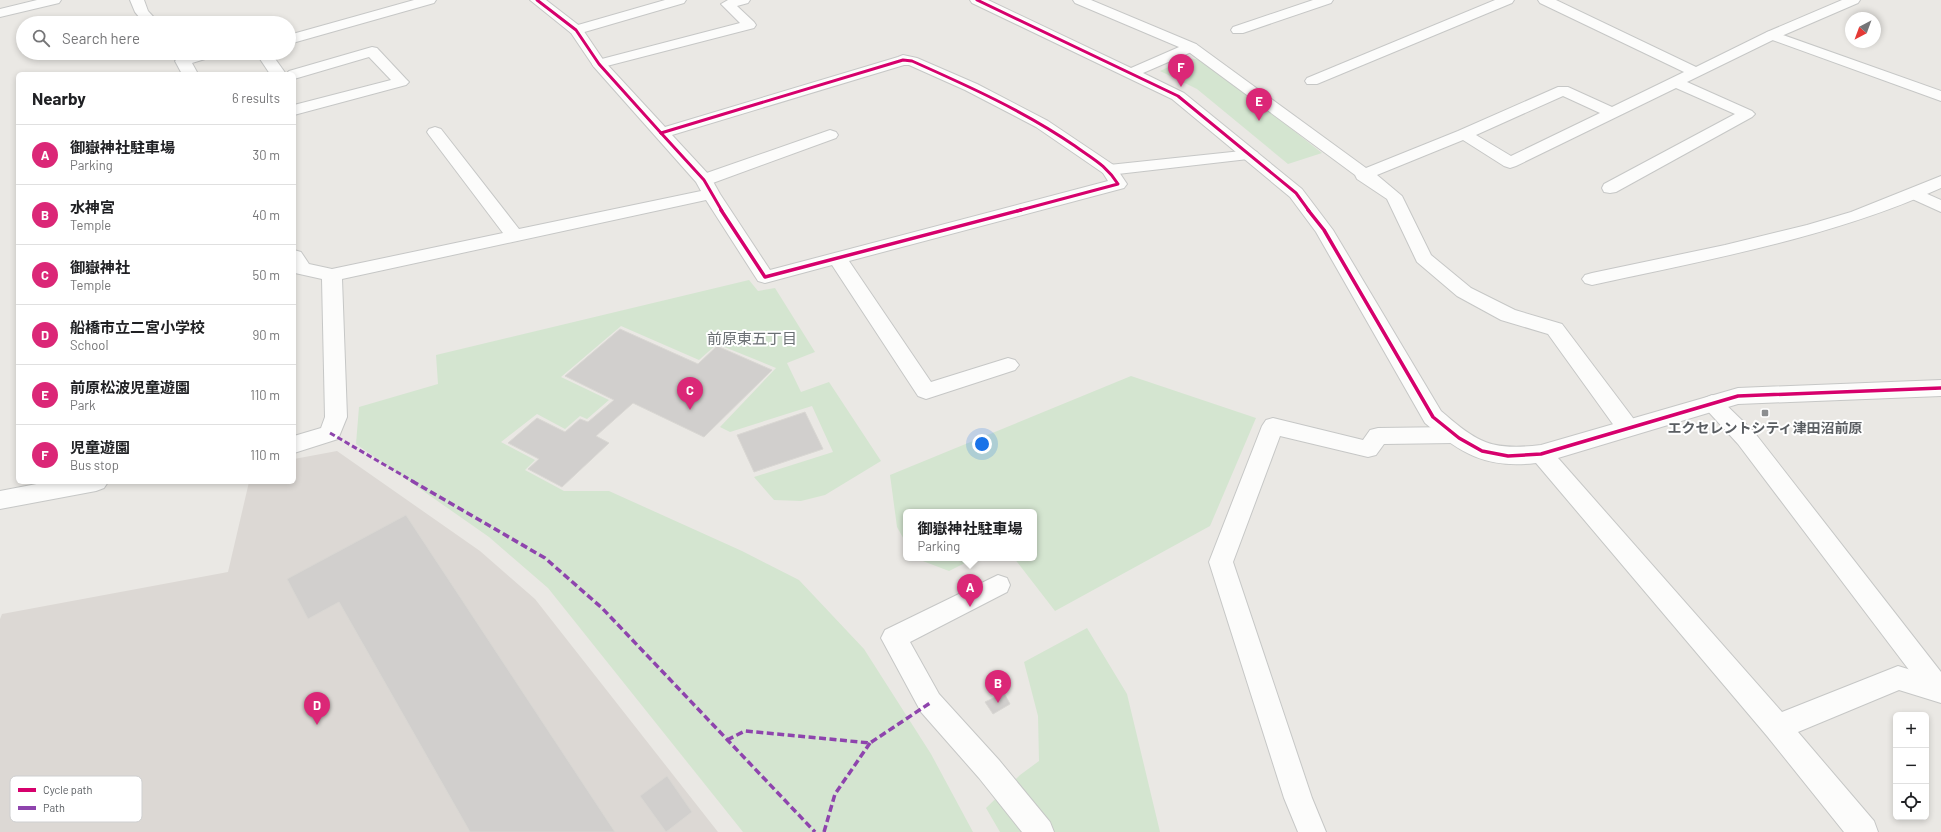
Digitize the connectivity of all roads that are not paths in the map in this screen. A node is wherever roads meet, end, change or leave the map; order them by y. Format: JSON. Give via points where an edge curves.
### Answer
{"nodes":[{"id":1,"x":54,"y":0,"type":"edge"},
{"id":2,"x":137,"y":0,"type":"edge"},
{"id":3,"x":429,"y":0,"type":"edge"},
{"id":4,"x":537,"y":0,"type":"edge"},
{"id":5,"x":679,"y":0,"type":"edge"},
{"id":6,"x":743,"y":0,"type":"edge"},
{"id":7,"x":977,"y":0,"type":"edge"},
{"id":8,"x":1080,"y":0,"type":"edge"},
{"id":9,"x":1326,"y":0,"type":"edge"},
{"id":10,"x":1507,"y":0,"type":"edge"},
{"id":11,"x":1545,"y":0,"type":"edge"},
{"id":12,"x":1853,"y":0,"type":"edge"},
{"id":13,"x":0,"y":13,"type":"edge"},
{"id":14,"x":146,"y":16,"type":"edge"},
{"id":15,"x":576,"y":30,"type":"junction"},
{"id":16,"x":1238,"y":30,"type":"dead end"},
{"id":17,"x":1772,"y":35,"type":"junction"},
{"id":18,"x":296,"y":38,"type":"edge"},
{"id":19,"x":1191,"y":47,"type":"junction"},
{"id":20,"x":182,"y":60,"type":"edge"},
{"id":21,"x":268,"y":60,"type":"edge"},
{"id":22,"x":599,"y":64,"type":"junction"},
{"id":23,"x":189,"y":72,"type":"edge"},
{"id":24,"x":277,"y":72,"type":"edge"},
{"id":25,"x":1695,"y":72,"type":"junction"},
{"id":26,"x":296,"y":73,"type":"edge"},
{"id":27,"x":1131,"y":73,"type":"junction"},
{"id":28,"x":1312,"y":81,"type":"dead end"},
{"id":29,"x":1676,"y":82,"type":"junction"},
{"id":30,"x":1941,"y":96,"type":"edge"},
{"id":31,"x":296,"y":109,"type":"edge"},
{"id":32,"x":1612,"y":113,"type":"junction"},
{"id":33,"x":435,"y":132,"type":"dead end"},
{"id":34,"x":662,"y":132,"type":"junction"},
{"id":35,"x":1464,"y":134,"type":"junction"},
{"id":36,"x":830,"y":135,"type":"dead end"},
{"id":37,"x":1251,"y":155,"type":"junction"},
{"id":38,"x":1109,"y":170,"type":"junction"},
{"id":39,"x":1363,"y":175,"type":"junction"},
{"id":40,"x":1941,"y":181,"type":"edge"},
{"id":41,"x":707,"y":187,"type":"junction"},
{"id":42,"x":1610,"y":188,"type":"dead end"},
{"id":43,"x":1916,"y":194,"type":"junction"},
{"id":44,"x":1941,"y":206,"type":"edge"},
{"id":45,"x":515,"y":236,"type":"junction"},
{"id":46,"x":837,"y":258,"type":"junction"},
{"id":47,"x":296,"y":259,"type":"edge"},
{"id":48,"x":332,"y":275,"type":"junction"},
{"id":49,"x":1592,"y":280,"type":"dead end"},
{"id":50,"x":1008,"y":366,"type":"dead end"},
{"id":51,"x":1941,"y":388,"type":"edge"},
{"id":52,"x":1712,"y":403,"type":"junction"},
{"id":53,"x":1628,"y":428,"type":"junction"},
{"id":54,"x":1454,"y":435,"type":"junction"},
{"id":55,"x":296,"y":443,"type":"edge"},
{"id":56,"x":1541,"y":454,"type":"junction"},
{"id":57,"x":85,"y":484,"type":"edge"},
{"id":58,"x":0,"y":500,"type":"edge"},
{"id":59,"x":998,"y":585,"type":"dead end"},
{"id":60,"x":1940,"y":691,"type":"edge"},
{"id":61,"x":1778,"y":727,"type":"junction"},
{"id":62,"x":1040,"y":832,"type":"edge"},
{"id":63,"x":1312,"y":832,"type":"edge"},
{"id":64,"x":1863,"y":832,"type":"edge"}],
"edges":[{"from":1,"to":13,"type":"street"},
{"from":2,"to":14,"type":"street"},
{"from":3,"to":18,"type":"street"},
{"from":4,"to":15,"type":"street"},
{"from":5,"to":15,"type":"lane"},
{"from":6,"to":22,"type":"lane","via":[[728,4],[748,25]]},
{"from":7,"to":27,"type":"street"},
{"from":8,"to":19,"type":"lane"},
{"from":9,"to":16,"type":"lane"},
{"from":10,"to":28,"type":"lane"},
{"from":11,"to":25,"type":"lane"},
{"from":12,"to":17,"type":"lane"},
{"from":15,"to":22,"type":"street"},
{"from":17,"to":25,"type":"lane"},
{"from":17,"to":30,"type":"street"},
{"from":19,"to":27,"type":"street"},
{"from":19,"to":39,"type":"lane"},
{"from":20,"to":23,"type":"street"},
{"from":21,"to":24,"type":"street"},
{"from":22,"to":34,"type":"street"},
{"from":25,"to":29,"type":"lane"},
{"from":26,"to":31,"type":"street","via":[[372,51],[401,82]]},
{"from":27,"to":37,"type":"street","via":[[1178,96]]},
{"from":29,"to":32,"type":"lane"},
{"from":29,"to":42,"type":"lane","via":[[1747,114]]},
{"from":32,"to":35,"type":"lane","via":[[1563,90]]},
{"from":32,"to":35,"type":"lane","via":[[1510,163]]},
{"from":33,"to":45,"type":"street"},
{"from":34,"to":38,"type":"street","via":[[902,60],[912,61],[971,87],[1042,124]]},
{"from":34,"to":41,"type":"street"},
{"from":35,"to":39,"type":"lane"},
{"from":36,"to":41,"type":"lane"},
{"from":37,"to":38,"type":"lane"},
{"from":37,"to":54,"type":"street","via":[[1296,193],[1309,208],[1433,417]]},
{"from":38,"to":46,"type":"street","via":[[1118,184]]},
{"from":39,"to":53,"type":"lane","via":[[1394,196],[1423,258],[1464,292],[1508,315],[1555,329]]},
{"from":40,"to":43,"type":"street"},
{"from":41,"to":45,"type":"street"},
{"from":41,"to":46,"type":"street","via":[[765,277]]},
{"from":43,"to":44,"type":"lane"},
{"from":43,"to":49,"type":"street","via":[[1814,230]]},
{"from":45,"to":48,"type":"street"},
{"from":46,"to":50,"type":"street","via":[[926,392]]},
{"from":47,"to":48,"type":"street","via":[[302,269]]},
{"from":48,"to":55,"type":"street","via":[[336,417],[330,433]]},
{"from":51,"to":52,"type":"street","via":[[1766,394],[1738,396]]},
{"from":52,"to":53,"type":"street"},
{"from":52,"to":60,"type":"lane","via":[[1746,438]]},
{"from":53,"to":56,"type":"street"},
{"from":54,"to":56,"type":"street","via":[[1472,447],[1493,456],[1520,457]]},
{"from":54,"to":63,"type":"lane","via":[[1378,436],[1368,449],[1273,426],[1220,562],[1298,798]]},
{"from":56,"to":61,"type":"street"},
{"from":57,"to":58,"type":"street"},
{"from":59,"to":62,"type":"lane","via":[[894,638],[930,703],[989,769]]},
{"from":60,"to":61,"type":"street","via":[[1898,678]]},
{"from":61,"to":64,"type":"street"}]}
